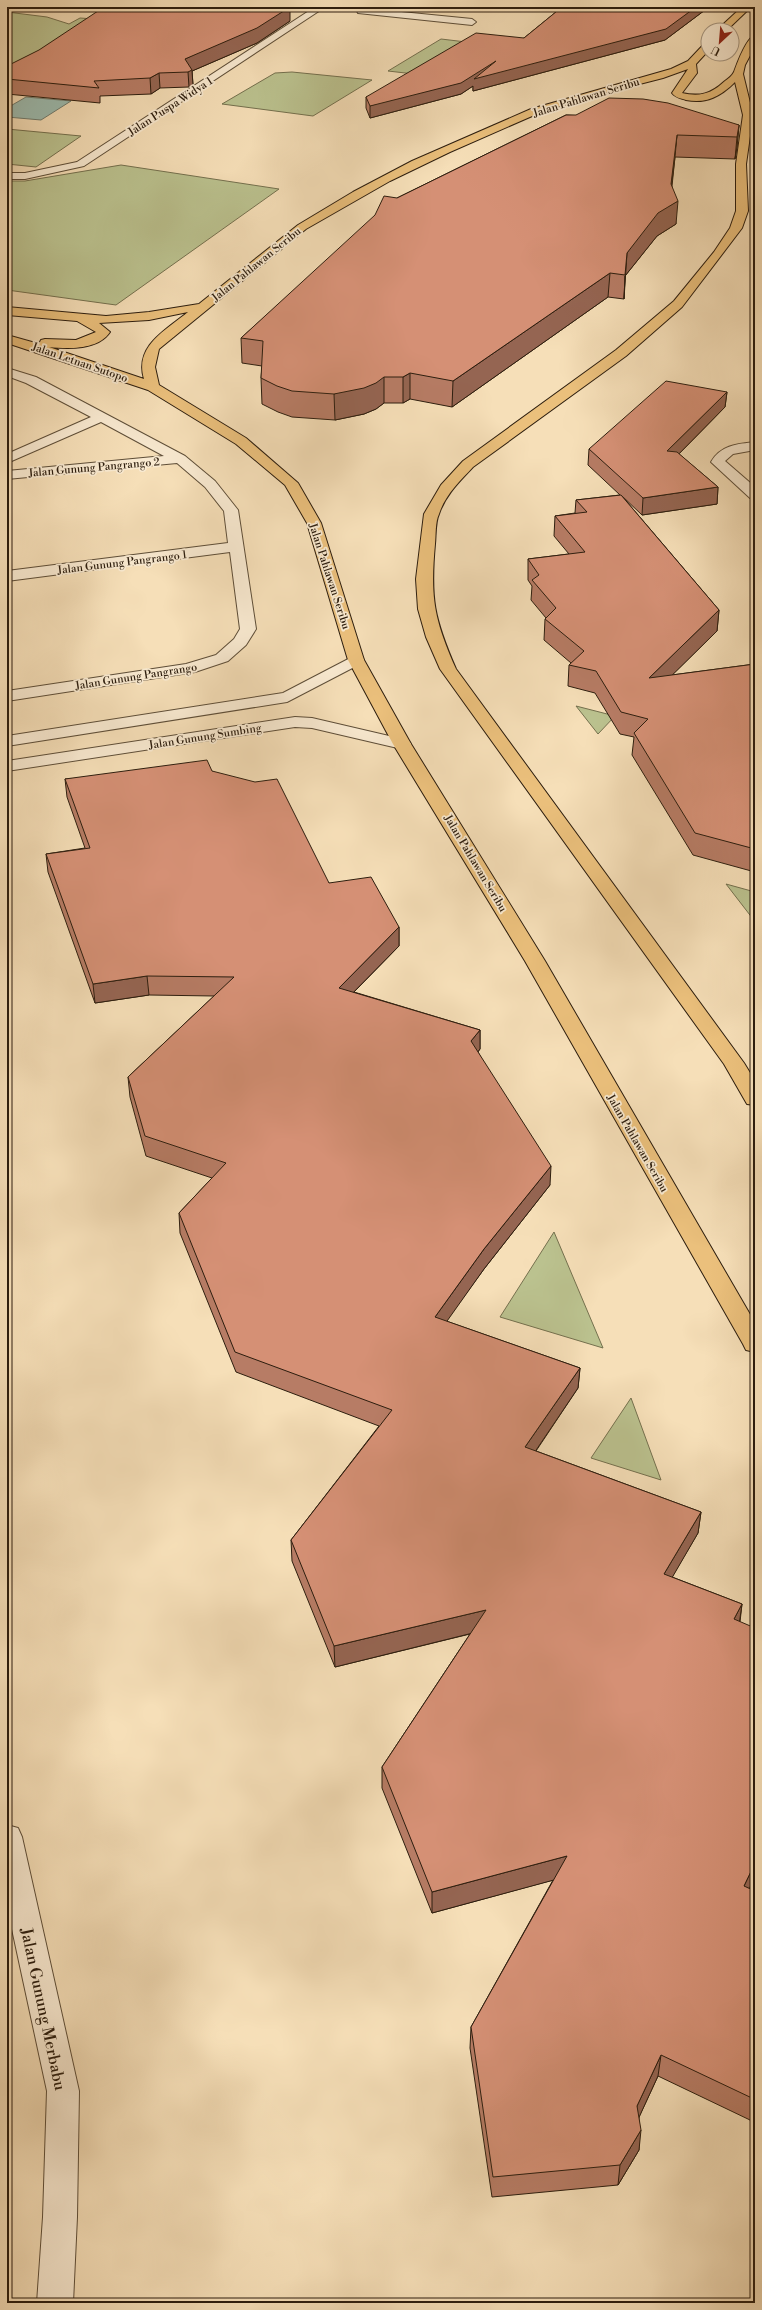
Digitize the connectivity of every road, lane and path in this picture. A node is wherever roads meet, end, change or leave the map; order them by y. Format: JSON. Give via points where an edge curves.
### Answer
{"nodes":[{"id":1,"x":321,"y":7,"type":"edge"},
{"id":2,"x":413,"y":7,"type":"edge"},
{"id":3,"x":443,"y":7,"type":"edge"},
{"id":4,"x":747,"y":7,"type":"edge"},
{"id":5,"x":361,"y":11,"type":"dead end"},
{"id":6,"x":404,"y":15,"type":"junction"},
{"id":7,"x":439,"y":19,"type":"junction"},
{"id":8,"x":472,"y":22,"type":"dead end"},
{"id":9,"x":731,"y":22,"type":"edge"},
{"id":10,"x":755,"y":38,"type":"edge"},
{"id":11,"x":700,"y":54,"type":"edge"},
{"id":12,"x":691,"y":64,"type":"junction"},
{"id":13,"x":738,"y":74,"type":"junction"},
{"id":14,"x":587,"y":106,"type":"dead end"},
{"id":15,"x":536,"y":111,"type":"junction"},
{"id":16,"x":732,"y":135,"type":"edge"},
{"id":17,"x":744,"y":144,"type":"junction"},
{"id":18,"x":7,"y":176,"type":"edge"},
{"id":19,"x":204,"y":306,"type":"junction"},
{"id":20,"x":7,"y":311,"type":"edge"},
{"id":21,"x":80,"y":319,"type":"junction"},
{"id":22,"x":13,"y":340,"type":"edge"},
{"id":23,"x":7,"y":372,"type":"edge"},
{"id":24,"x":153,"y":387,"type":"junction"},
{"id":25,"x":102,"y":417,"type":"junction"},
{"id":26,"x":755,"y":446,"type":"edge"},
{"id":27,"x":7,"y":459,"type":"edge"},
{"id":28,"x":180,"y":459,"type":"junction"},
{"id":29,"x":7,"y":474,"type":"edge"},
{"id":30,"x":755,"y":495,"type":"edge"},
{"id":31,"x":236,"y":547,"type":"junction"},
{"id":32,"x":7,"y":576,"type":"edge"},
{"id":33,"x":356,"y":660,"type":"junction"},
{"id":34,"x":7,"y":696,"type":"edge"},
{"id":35,"x":7,"y":741,"type":"edge"},
{"id":36,"x":402,"y":744,"type":"junction"},
{"id":37,"x":7,"y":766,"type":"edge"},
{"id":38,"x":755,"y":1099,"type":"edge"},
{"id":39,"x":755,"y":1344,"type":"edge"},
{"id":40,"x":7,"y":1838,"type":"edge"},
{"id":41,"x":55,"y":2303,"type":"edge"}],
"edges":[{"from":1,"to":18,"type":"street","name":"Jalan Puspa Widya 1","via":[[80,164],[25,176]]},
{"from":2,"to":6,"type":"street"},
{"from":3,"to":7,"type":"street"},
{"from":4,"to":9,"type":"main road"},
{"from":5,"to":6,"type":"street"},
{"from":6,"to":7,"type":"street"},
{"from":7,"to":8,"type":"street"},
{"from":10,"to":13,"type":"main road","via":[[740,65]]},
{"from":11,"to":12,"type":"main road","name":"Jalan Pahlawan Seribu"},
{"from":12,"to":13,"type":"main road","via":[[692,73],[677,93],[679,95],[700,98],[715,96]]},
{"from":12,"to":15,"type":"main road","name":"Jalan Pahlawan Seribu","via":[[663,75]]},
{"from":13,"to":17,"type":"main road","via":[[748,114]]},
{"from":14,"to":15,"type":"main road"},
{"from":15,"to":19,"type":"main road","name":"Jalan Pahlawan Seribu","via":[[423,162],[316,218]]},
{"from":16,"to":17,"type":"main road"},
{"from":17,"to":38,"type":"main road","via":[[741,164],[742,211],[736,228],[714,260],[678,304],[621,353],[468,464],[446,488],[431,514],[424,579],[426,609],[434,637],[448,668],[734,1063]]},
{"from":19,"to":21,"type":"main road","via":[[127,319]]},
{"from":19,"to":24,"type":"main road","name":"Jalan Pahlawan Seribu","via":[[153,347],[148,358],[148,372]]},
{"from":20,"to":21,"type":"main road"},
{"from":21,"to":22,"type":"main road","via":[[98,326],[104,332],[93,341],[83,344]]},
{"from":22,"to":24,"type":"main road","name":"Jalan Letnan Sutopo"},
{"from":23,"to":25,"type":"street","name":"Jalan Gunung Pangrango","via":[[31,380]]},
{"from":24,"to":33,"type":"main road","name":"Jalan Pahlawan Seribu","via":[[242,441],[291,484],[314,523]]},
{"from":25,"to":27,"type":"street","name":"Jalan Gunung Pangrango 2"},
{"from":25,"to":28,"type":"street","name":"Jalan Gunung Pangrango"},
{"from":26,"to":30,"type":"street","via":[[725,451],[720,455],[718,462]]},
{"from":28,"to":29,"type":"street","name":"Jalan Gunung Pangrango 2"},
{"from":28,"to":31,"type":"street","name":"Jalan Gunung Pangrango","via":[[210,484],[231,510]]},
{"from":31,"to":32,"type":"street","name":"Jalan Gunung Pangrango 1"},
{"from":31,"to":34,"type":"street","name":"Jalan Gunung Pangrango","via":[[248,629],[240,642],[222,658],[189,670]]},
{"from":33,"to":35,"type":"street","name":"Jalan Gunung Sumbing","via":[[287,697]]},
{"from":33,"to":36,"type":"main road","name":"Jalan Pahlawan Seribu"},
{"from":36,"to":37,"type":"street","name":"Jalan Gunung Sumbing","via":[[312,723],[295,722]]},
{"from":36,"to":39,"type":"main road","name":"Jalan Pahlawan Seribu","via":[[535,961]]},
{"from":40,"to":41,"type":"street","name":"Jalan Gunung Merbabu","via":[[63,2091]]}]}
